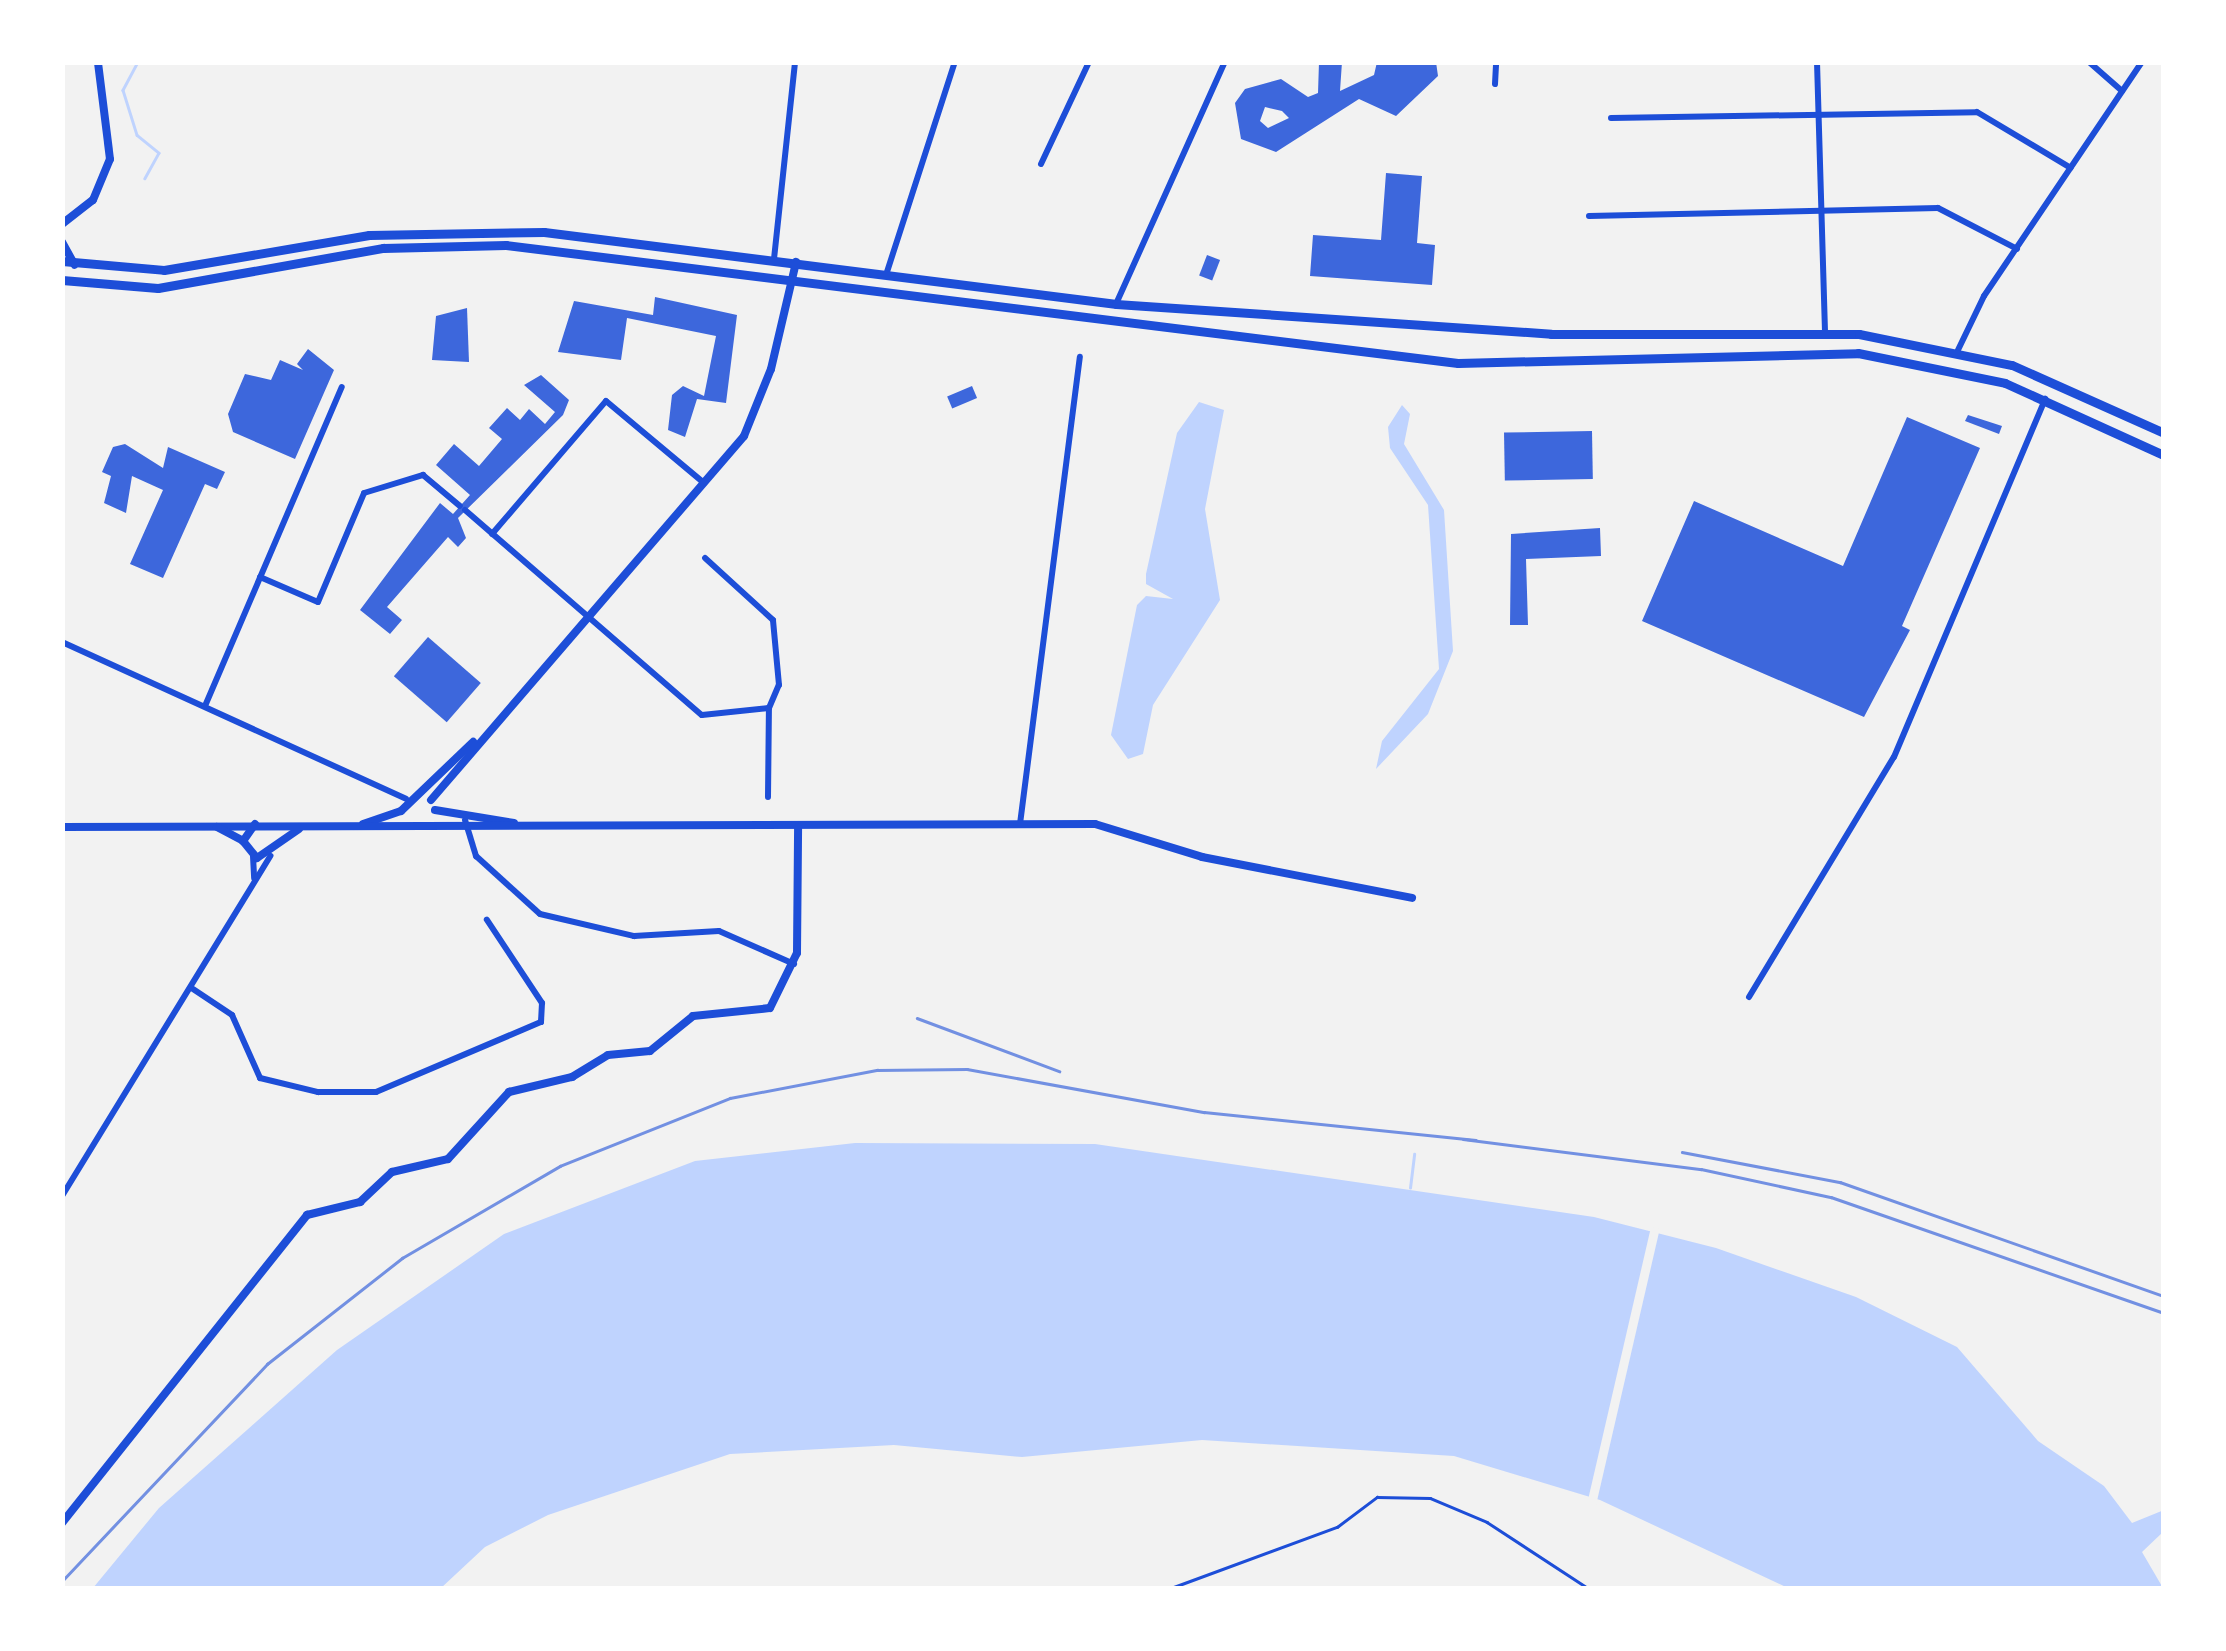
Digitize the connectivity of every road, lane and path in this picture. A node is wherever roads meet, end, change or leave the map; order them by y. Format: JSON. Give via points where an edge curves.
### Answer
{"nodes":[{"id":1,"x":98,"y":62,"type":"edge"},
{"id":2,"x":795,"y":62,"type":"edge"},
{"id":3,"x":954,"y":62,"type":"edge"},
{"id":4,"x":1089,"y":62,"type":"edge"},
{"id":5,"x":1225,"y":62,"type":"edge"},
{"id":6,"x":1496,"y":62,"type":"edge"},
{"id":7,"x":1818,"y":62,"type":"edge"},
{"id":8,"x":2089,"y":62,"type":"edge"},
{"id":9,"x":2142,"y":62,"type":"edge"},
{"id":10,"x":1495,"y":84,"type":"dead end"},
{"id":11,"x":2122,"y":91,"type":"junction"},
{"id":12,"x":1820,"y":115,"type":"junction"},
{"id":13,"x":1611,"y":118,"type":"dead end"},
{"id":14,"x":1041,"y":164,"type":"dead end"},
{"id":15,"x":2070,"y":168,"type":"junction"},
{"id":16,"x":1821,"y":211,"type":"junction"},
{"id":17,"x":1590,"y":216,"type":"dead end"},
{"id":18,"x":64,"y":223,"type":"edge"},
{"id":19,"x":62,"y":238,"type":"edge"},
{"id":20,"x":2016,"y":248,"type":"junction"},
{"id":21,"x":774,"y":259,"type":"junction"},
{"id":22,"x":62,"y":262,"type":"edge"},
{"id":23,"x":796,"y":262,"type":"junction"},
{"id":24,"x":75,"y":265,"type":"junction"},
{"id":25,"x":886,"y":276,"type":"junction"},
{"id":26,"x":62,"y":280,"type":"edge"},
{"id":27,"x":793,"y":280,"type":"junction"},
{"id":28,"x":1116,"y":304,"type":"junction"},
{"id":29,"x":1285,"y":317,"type":"junction"},
{"id":30,"x":1825,"y":332,"type":"junction"},
{"id":31,"x":1283,"y":342,"type":"junction"},
{"id":32,"x":1958,"y":350,"type":"junction"},
{"id":33,"x":1080,"y":357,"type":"dead end"},
{"id":34,"x":342,"y":387,"type":"dead end"},
{"id":35,"x":2046,"y":398,"type":"junction"},
{"id":36,"x":2164,"y":433,"type":"edge"},
{"id":37,"x":2164,"y":455,"type":"edge"},
{"id":38,"x":704,"y":484,"type":"junction"},
{"id":39,"x":492,"y":534,"type":"junction"},
{"id":40,"x":705,"y":558,"type":"dead end"},
{"id":41,"x":260,"y":577,"type":"junction"},
{"id":42,"x":588,"y":616,"type":"junction"},
{"id":43,"x":62,"y":642,"type":"edge"},
{"id":44,"x":205,"y":706,"type":"junction"},
{"id":45,"x":769,"y":708,"type":"junction"},
{"id":46,"x":491,"y":726,"type":"junction"},
{"id":47,"x":418,"y":794,"type":"junction"},
{"id":48,"x":768,"y":797,"type":"dead end"},
{"id":49,"x":406,"y":799,"type":"junction"},
{"id":50,"x":431,"y":800,"type":"junction"},
{"id":51,"x":435,"y":810,"type":"junction"},
{"id":52,"x":401,"y":811,"type":"junction"},
{"id":53,"x":262,"y":824,"type":"junction"},
{"id":54,"x":429,"y":824,"type":"junction"},
{"id":55,"x":1020,"y":824,"type":"junction"},
{"id":56,"x":213,"y":825,"type":"junction"},
{"id":57,"x":465,"y":825,"type":"junction"},
{"id":58,"x":308,"y":826,"type":"junction"},
{"id":59,"x":354,"y":826,"type":"junction"},
{"id":60,"x":798,"y":827,"type":"junction"},
{"id":61,"x":62,"y":828,"type":"edge"},
{"id":62,"x":413,"y":828,"type":"junction"},
{"id":63,"x":243,"y":841,"type":"junction"},
{"id":64,"x":278,"y":841,"type":"junction"},
{"id":65,"x":253,"y":856,"type":"junction"},
{"id":66,"x":270,"y":856,"type":"junction"},
{"id":67,"x":254,"y":879,"type":"junction"},
{"id":68,"x":1412,"y":898,"type":"dead end"},
{"id":69,"x":486,"y":920,"type":"dead end"},
{"id":70,"x":795,"y":964,"type":"junction"},
{"id":71,"x":193,"y":990,"type":"junction"},
{"id":72,"x":1749,"y":998,"type":"dead end"},
{"id":73,"x":62,"y":1196,"type":"edge"},
{"id":74,"x":62,"y":1523,"type":"edge"},
{"id":75,"x":1170,"y":1588,"type":"edge"},
{"id":76,"x":1588,"y":1588,"type":"edge"}],
"edges":[{"from":1,"to":18,"type":"street","via":[[110,159],[100,190]]},
{"from":2,"to":21,"type":"street"},
{"from":3,"to":25,"type":"street"},
{"from":4,"to":14,"type":"street"},
{"from":5,"to":28,"type":"street"},
{"from":6,"to":10,"type":"street"},
{"from":7,"to":12,"type":"street"},
{"from":8,"to":11,"type":"street"},
{"from":9,"to":11,"type":"street"},
{"from":11,"to":15,"type":"street"},
{"from":12,"to":13,"type":"street"},
{"from":12,"to":15,"type":"street","via":[[1977,112]]},
{"from":12,"to":16,"type":"street"},
{"from":15,"to":20,"type":"street"},
{"from":16,"to":17,"type":"street"},
{"from":16,"to":20,"type":"street","via":[[1956,212]]},
{"from":16,"to":30,"type":"street"},
{"from":18,"to":19,"type":"street"},
{"from":19,"to":24,"type":"street"},
{"from":20,"to":32,"type":"street"},
{"from":21,"to":23,"type":"main road"},
{"from":21,"to":24,"type":"main road","via":[[454,230],[164,270]]},
{"from":22,"to":24,"type":"main road"},
{"from":23,"to":25,"type":"main road"},
{"from":23,"to":27,"type":"street"},
{"from":25,"to":28,"type":"main road"},
{"from":26,"to":27,"type":"main road","via":[[158,288],[347,253],[468,244]]},
{"from":27,"to":31,"type":"main road"},
{"from":27,"to":38,"type":"street","via":[[753,420]]},
{"from":28,"to":29,"type":"main road"},
{"from":29,"to":30,"type":"main road","via":[[1551,334]]},
{"from":29,"to":31,"type":"main road"},
{"from":30,"to":32,"type":"main road"},
{"from":31,"to":35,"type":"main road","via":[[1505,365],[1858,353]]},
{"from":32,"to":36,"type":"main road","via":[[2060,382]]},
{"from":33,"to":55,"type":"street"},
{"from":34,"to":41,"type":"street"},
{"from":35,"to":37,"type":"main road"},
{"from":35,"to":72,"type":"street","via":[[1894,757]]},
{"from":38,"to":39,"type":"street","via":[[606,400]]},
{"from":38,"to":42,"type":"street"},
{"from":39,"to":41,"type":"street","via":[[423,475],[364,493],[318,602]]},
{"from":39,"to":42,"type":"street"},
{"from":40,"to":45,"type":"street","via":[[773,620],[779,685]]},
{"from":41,"to":44,"type":"street"},
{"from":42,"to":45,"type":"street","via":[[702,715]]},
{"from":42,"to":46,"type":"street"},
{"from":43,"to":44,"type":"street"},
{"from":44,"to":49,"type":"street"},
{"from":45,"to":48,"type":"street"},
{"from":46,"to":47,"type":"street"},
{"from":46,"to":50,"type":"street"},
{"from":47,"to":49,"type":"street"},
{"from":47,"to":50,"type":"street"},
{"from":49,"to":52,"type":"street"},
{"from":50,"to":51,"type":"street"},
{"from":51,"to":54,"type":"street"},
{"from":51,"to":57,"type":"street"},
{"from":52,"to":59,"type":"street"},
{"from":52,"to":62,"type":"street"},
{"from":53,"to":56,"type":"street"},
{"from":53,"to":58,"type":"street"},
{"from":53,"to":63,"type":"street"},
{"from":53,"to":64,"type":"street"},
{"from":54,"to":57,"type":"street"},
{"from":54,"to":62,"type":"street"},
{"from":55,"to":60,"type":"street"},
{"from":55,"to":68,"type":"street","via":[[1096,824],[1202,857]]},
{"from":56,"to":61,"type":"street"},
{"from":56,"to":63,"type":"street"},
{"from":57,"to":60,"type":"street"},
{"from":57,"to":70,"type":"street","via":[[494,875],[550,918],[634,936],[720,930]]},
{"from":58,"to":59,"type":"street"},
{"from":58,"to":64,"type":"street"},
{"from":59,"to":62,"type":"street"},
{"from":60,"to":70,"type":"street"},
{"from":63,"to":65,"type":"street"},
{"from":64,"to":66,"type":"street"},
{"from":65,"to":66,"type":"street"},
{"from":65,"to":67,"type":"street"},
{"from":66,"to":67,"type":"street"},
{"from":67,"to":71,"type":"street"},
{"from":69,"to":71,"type":"street","via":[[542,1003],[542,1022],[376,1092],[318,1092],[260,1078],[232,1015]]},
{"from":70,"to":74,"type":"street","via":[[761,1014],[693,1016],[650,1051],[608,1054],[572,1077],[509,1092],[448,1159],[404,1168],[360,1202],[307,1214]]},
{"from":71,"to":73,"type":"street"},
{"from":75,"to":76,"type":"path","via":[[1337,1527],[1376,1497],[1430,1498],[1487,1522]]}]}
